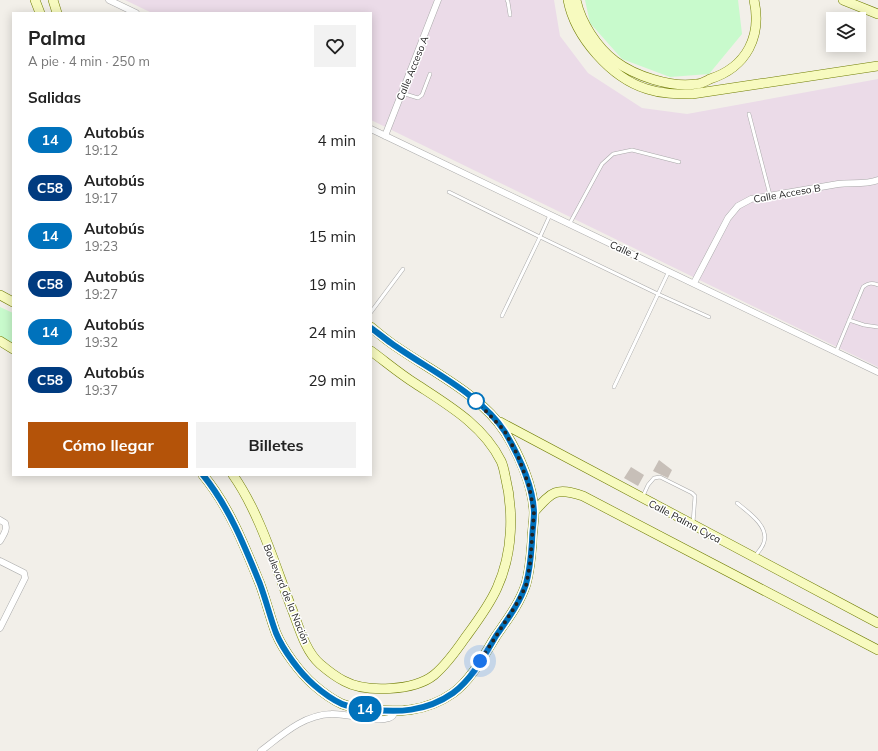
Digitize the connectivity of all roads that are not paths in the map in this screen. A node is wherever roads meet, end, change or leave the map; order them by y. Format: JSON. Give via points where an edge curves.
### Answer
{"nodes":[{"id":1,"x":35,"y":0,"type":"edge"},
{"id":2,"x":53,"y":0,"type":"edge"},
{"id":3,"x":109,"y":0,"type":"edge"},
{"id":4,"x":438,"y":0,"type":"edge"},
{"id":5,"x":507,"y":0,"type":"edge"},
{"id":6,"x":568,"y":0,"type":"edge"},
{"id":7,"x":576,"y":0,"type":"edge"},
{"id":8,"x":754,"y":0,"type":"edge"},
{"id":9,"x":843,"y":0,"type":"edge"},
{"id":10,"x":40,"y":12,"type":"edge"},
{"id":11,"x":57,"y":12,"type":"edge"},
{"id":12,"x":134,"y":12,"type":"edge"},
{"id":13,"x":878,"y":14,"type":"edge"},
{"id":14,"x":510,"y":15,"type":"dead end"},
{"id":15,"x":878,"y":66,"type":"edge"},
{"id":16,"x":430,"y":74,"type":"dead end"},
{"id":17,"x":402,"y":93,"type":"junction"},
{"id":18,"x":749,"y":114,"type":"dead end"},
{"id":19,"x":372,"y":130,"type":"edge"},
{"id":20,"x":385,"y":136,"type":"junction"},
{"id":21,"x":678,"y":162,"type":"dead end"},
{"id":22,"x":878,"y":180,"type":"edge"},
{"id":23,"x":449,"y":192,"type":"dead end"},
{"id":24,"x":770,"y":196,"type":"junction"},
{"id":25,"x":550,"y":215,"type":"junction"},
{"id":26,"x":570,"y":224,"type":"junction"},
{"id":27,"x":540,"y":237,"type":"junction"},
{"id":28,"x":403,"y":269,"type":"dead end"},
{"id":29,"x":669,"y":271,"type":"junction"},
{"id":30,"x":694,"y":283,"type":"junction"},
{"id":31,"x":878,"y":285,"type":"edge"},
{"id":32,"x":658,"y":294,"type":"junction"},
{"id":33,"x":0,"y":295,"type":"edge"},
{"id":34,"x":12,"y":301,"type":"edge"},
{"id":35,"x":372,"y":311,"type":"edge"},
{"id":36,"x":502,"y":316,"type":"dead end"},
{"id":37,"x":709,"y":317,"type":"dead end"},
{"id":38,"x":849,"y":320,"type":"junction"},
{"id":39,"x":878,"y":327,"type":"edge"},
{"id":40,"x":372,"y":329,"type":"edge"},
{"id":41,"x":0,"y":341,"type":"edge"},
{"id":42,"x":12,"y":348,"type":"edge"},
{"id":43,"x":372,"y":352,"type":"edge"},
{"id":44,"x":836,"y":352,"type":"junction"},
{"id":45,"x":878,"y":372,"type":"edge"},
{"id":46,"x":614,"y":387,"type":"dead end"},
{"id":47,"x":493,"y":418,"type":"junction"},
{"id":48,"x":204,"y":476,"type":"edge"},
{"id":49,"x":234,"y":476,"type":"edge"},
{"id":50,"x":642,"y":498,"type":"junction"},
{"id":51,"x":737,"y":503,"type":"dead end"},
{"id":52,"x":534,"y":512,"type":"junction"},
{"id":53,"x":0,"y":520,"type":"edge"},
{"id":54,"x":693,"y":525,"type":"junction"},
{"id":55,"x":0,"y":542,"type":"edge"},
{"id":56,"x":755,"y":557,"type":"junction"},
{"id":57,"x":0,"y":561,"type":"edge"},
{"id":58,"x":878,"y":623,"type":"edge"},
{"id":59,"x":0,"y":628,"type":"edge"},
{"id":60,"x":878,"y":650,"type":"edge"},
{"id":61,"x":395,"y":712,"type":"junction"},
{"id":62,"x":261,"y":751,"type":"edge"}],
"edges":[{"from":1,"to":10,"type":"main road"},
{"from":2,"to":11,"type":"main road"},
{"from":3,"to":12,"type":"street"},
{"from":4,"to":17,"type":"street","name":"Calle Acceso A"},
{"from":5,"to":14,"type":"lane"},
{"from":6,"to":15,"type":"main road","via":[[582,35],[604,62],[631,81],[662,93],[692,94]]},
{"from":7,"to":8,"type":"main road","via":[[585,24],[615,61],[655,80],[675,84],[696,84],[730,70],[743,58],[756,28]]},
{"from":9,"to":13,"type":"main road"},
{"from":16,"to":17,"type":"lane","via":[[422,95],[418,98]]},
{"from":17,"to":20,"type":"street","name":"Calle Acceso A"},
{"from":18,"to":24,"type":"lane"},
{"from":19,"to":20,"type":"street","name":"Calle 1"},
{"from":20,"to":25,"type":"street","name":"Calle 1"},
{"from":21,"to":26,"type":"lane","via":[[632,150],[613,154],[602,164]]},
{"from":22,"to":24,"type":"street","name":"Calle Acceso B"},
{"from":23,"to":27,"type":"lane"},
{"from":24,"to":30,"type":"street","name":"Calle Acceso B","via":[[751,199],[738,206],[728,218]]},
{"from":25,"to":26,"type":"street","name":"Calle 1"},
{"from":25,"to":27,"type":"lane"},
{"from":26,"to":29,"type":"street","name":"Calle 1"},
{"from":27,"to":32,"type":"lane"},
{"from":27,"to":36,"type":"lane"},
{"from":28,"to":35,"type":"lane"},
{"from":29,"to":30,"type":"street","name":"Calle 1"},
{"from":29,"to":32,"type":"lane"},
{"from":30,"to":44,"type":"street","name":"Calle 1"},
{"from":31,"to":38,"type":"lane","via":[[872,282],[863,287]]},
{"from":32,"to":37,"type":"lane"},
{"from":32,"to":46,"type":"lane"},
{"from":33,"to":34,"type":"main road"},
{"from":38,"to":39,"type":"lane"},
{"from":38,"to":44,"type":"lane"},
{"from":40,"to":47,"type":"main road","via":[[451,382]]},
{"from":41,"to":42,"type":"main road"},
{"from":43,"to":49,"type":"main road","name":"Boulevard de la Nación","via":[[468,420],[486,438],[501,461],[510,492],[511,524],[508,552],[497,588],[479,619],[452,656],[433,676],[411,686],[385,689],[361,687],[345,682],[319,663],[308,647],[267,543]]},
{"from":44,"to":45,"type":"street","name":"Calle 1"},
{"from":47,"to":50,"type":"main road","name":"Calle Palma Cyca"},
{"from":47,"to":52,"type":"main road","via":[[504,430],[518,456],[529,486]]},
{"from":48,"to":61,"type":"main road","via":[[231,519],[245,548],[277,634],[291,659],[311,683],[343,705]]},
{"from":50,"to":54,"type":"main road","name":"Calle Palma Cyca"},
{"from":50,"to":54,"type":"lane","via":[[654,478],[660,477],[692,492],[695,496]]},
{"from":51,"to":56,"type":"lane","via":[[760,524],[764,533],[764,542]]},
{"from":52,"to":60,"type":"main road","via":[[549,495],[560,491],[583,496]]},
{"from":52,"to":61,"type":"main road","via":[[526,586],[473,673],[453,693],[433,704],[408,712]]},
{"from":53,"to":55,"type":"street","via":[[7,526]]},
{"from":54,"to":56,"type":"main road","name":"Calle Palma Cyca"},
{"from":56,"to":58,"type":"main road","name":"Calle Palma Cyca"},
{"from":57,"to":59,"type":"street","via":[[24,573],[25,578]]},
{"from":61,"to":62,"type":"street","via":[[388,719],[330,714],[308,718]]}]}
